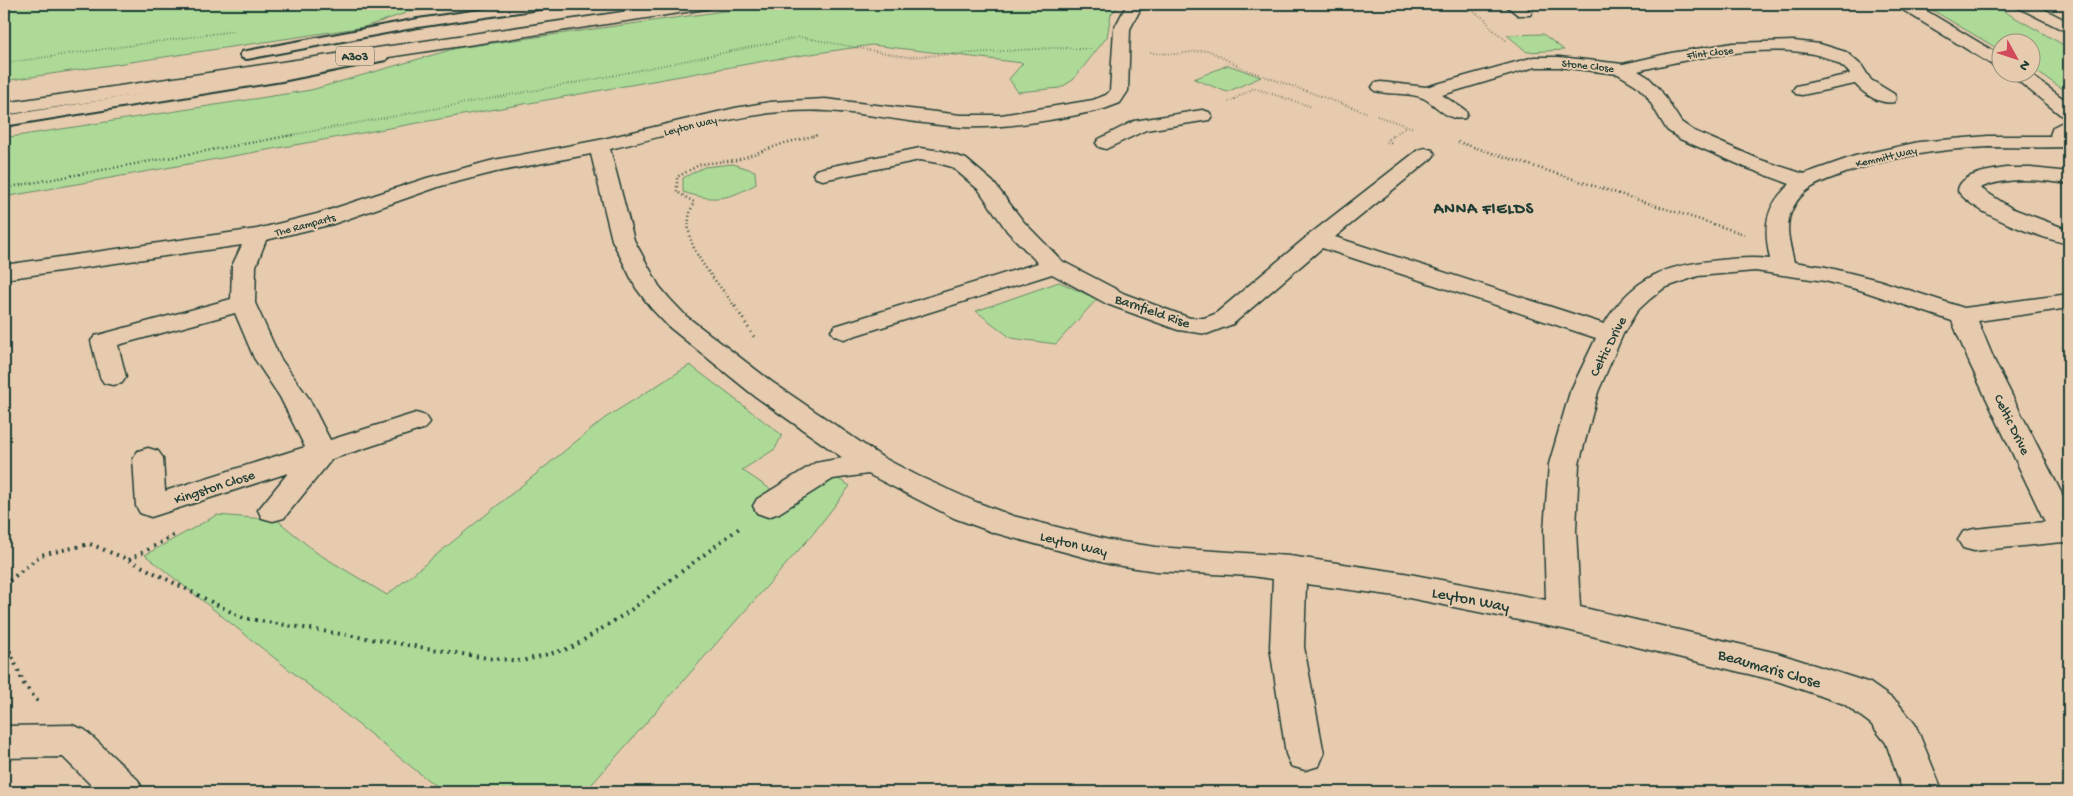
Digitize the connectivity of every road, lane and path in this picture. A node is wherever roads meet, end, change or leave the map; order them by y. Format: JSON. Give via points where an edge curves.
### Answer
{"nodes":[{"id":1,"x":546,"y":4,"type":"edge"},
{"id":2,"x":601,"y":4,"type":"edge"},
{"id":3,"x":706,"y":4,"type":"edge"},
{"id":4,"x":1135,"y":4,"type":"edge"},
{"id":5,"x":1462,"y":4,"type":"edge"},
{"id":6,"x":1904,"y":4,"type":"edge"},
{"id":7,"x":2023,"y":4,"type":"edge"},
{"id":8,"x":1800,"y":27,"type":"dead end"},
{"id":9,"x":2069,"y":28,"type":"edge"},
{"id":10,"x":239,"y":31,"type":"dead end"},
{"id":11,"x":476,"y":38,"type":"junction"},
{"id":12,"x":1800,"y":45,"type":"junction"},
{"id":13,"x":247,"y":55,"type":"junction"},
{"id":14,"x":1990,"y":56,"type":"edge"},
{"id":15,"x":227,"y":58,"type":"dead end"},
{"id":16,"x":1534,"y":62,"type":"junction"},
{"id":17,"x":4,"y":63,"type":"edge"},
{"id":18,"x":1623,"y":69,"type":"junction"},
{"id":19,"x":1859,"y":78,"type":"junction"},
{"id":20,"x":2029,"y":82,"type":"edge"},
{"id":21,"x":1381,"y":87,"type":"dead end"},
{"id":22,"x":1802,"y":90,"type":"dead end"},
{"id":23,"x":1427,"y":94,"type":"junction"},
{"id":24,"x":1887,"y":98,"type":"dead end"},
{"id":25,"x":1097,"y":106,"type":"junction"},
{"id":26,"x":1312,"y":107,"type":"dead end"},
{"id":27,"x":4,"y":109,"type":"edge"},
{"id":28,"x":2069,"y":112,"type":"edge"},
{"id":29,"x":1458,"y":114,"type":"dead end"},
{"id":30,"x":1202,"y":116,"type":"joint"},
{"id":31,"x":4,"y":121,"type":"edge"},
{"id":32,"x":1141,"y":125,"type":"junction"},
{"id":33,"x":2068,"y":137,"type":"edge"},
{"id":34,"x":1106,"y":143,"type":"dead end"},
{"id":35,"x":599,"y":146,"type":"junction"},
{"id":36,"x":1425,"y":154,"type":"dead end"},
{"id":37,"x":823,"y":174,"type":"dead end"},
{"id":38,"x":2069,"y":178,"type":"edge"},
{"id":39,"x":1805,"y":182,"type":"junction"},
{"id":40,"x":257,"y":236,"type":"junction"},
{"id":41,"x":2069,"y":238,"type":"edge"},
{"id":42,"x":1318,"y":239,"type":"junction"},
{"id":43,"x":1054,"y":266,"type":"junction"},
{"id":44,"x":1784,"y":266,"type":"junction"},
{"id":45,"x":4,"y":272,"type":"edge"},
{"id":46,"x":2069,"y":301,"type":"edge"},
{"id":47,"x":243,"y":303,"type":"junction"},
{"id":48,"x":1963,"y":316,"type":"junction"},
{"id":49,"x":844,"y":331,"type":"dead end"},
{"id":50,"x":1610,"y":334,"type":"junction"},
{"id":51,"x":113,"y":377,"type":"dead end"},
{"id":52,"x":416,"y":422,"type":"dead end"},
{"id":53,"x":322,"y":452,"type":"junction"},
{"id":54,"x":148,"y":458,"type":"dead end"},
{"id":55,"x":872,"y":464,"type":"junction"},
{"id":56,"x":768,"y":506,"type":"joint"},
{"id":57,"x":272,"y":510,"type":"dead end"},
{"id":58,"x":2067,"y":532,"type":"edge"},
{"id":59,"x":1974,"y":540,"type":"dead end"},
{"id":60,"x":1290,"y":568,"type":"junction"},
{"id":61,"x":4,"y":586,"type":"edge"},
{"id":62,"x":1564,"y":616,"type":"junction"},
{"id":63,"x":4,"y":638,"type":"edge"},
{"id":64,"x":72,"y":741,"type":"junction"},
{"id":65,"x":4,"y":742,"type":"edge"},
{"id":66,"x":1305,"y":754,"type":"dead end"},
{"id":67,"x":124,"y":792,"type":"edge"},
{"id":68,"x":1922,"y":792,"type":"edge"}],
"edges":[{"from":1,"to":13,"type":"lane","via":[[418,23]]},
{"from":2,"to":13,"type":"main road","number":"A303"},
{"from":3,"to":11,"type":"main road","number":"A303"},
{"from":4,"to":25,"type":"main road","name":"Leyton Way","via":[[1122,29],[1119,91],[1113,99]]},
{"from":5,"to":16,"type":"path","via":[[1485,19],[1491,28]]},
{"from":6,"to":14,"type":"main road"},
{"from":7,"to":9,"type":"main road"},
{"from":8,"to":12,"type":"main road"},
{"from":10,"to":17,"type":"path"},
{"from":11,"to":27,"type":"main road","number":"A303"},
{"from":11,"to":31,"type":"lane","via":[[282,76]]},
{"from":12,"to":18,"type":"main road","name":"Flint Close","via":[[1696,53]]},
{"from":12,"to":19,"type":"main road","name":"Flint Close","via":[[1841,57],[1858,72]]},
{"from":13,"to":15,"type":"main road","number":"A303"},
{"from":16,"to":18,"type":"main road","name":"Stone Close"},
{"from":16,"to":23,"type":"main road","name":"Stone Close"},
{"from":18,"to":39,"type":"main road","name":"Stone Close","via":[[1653,92],[1674,126],[1687,135]]},
{"from":19,"to":22,"type":"main road"},
{"from":19,"to":24,"type":"main road","name":"Flint Close"},
{"from":20,"to":28,"type":"main road"},
{"from":21,"to":23,"type":"main road","name":"Stone Close"},
{"from":23,"to":29,"type":"main road","name":"Stone Close"},
{"from":25,"to":32,"type":"main road"},
{"from":25,"to":35,"type":"main road","name":"Leyton Way","via":[[1001,121],[961,121],[824,105],[770,108]]},
{"from":26,"to":30,"type":"path","via":[[1254,88]]},
{"from":30,"to":32,"type":"main road"},
{"from":32,"to":34,"type":"main road"},
{"from":33,"to":39,"type":"main road","name":"Kemmitt Way","via":[[2038,143],[1947,144],[1892,153],[1839,168]]},
{"from":35,"to":40,"type":"main road","name":"The Ramparts","via":[[494,166]]},
{"from":35,"to":55,"type":"main road","name":"Leyton Way","via":[[623,240],[648,288],[660,303],[677,321],[762,388]]},
{"from":36,"to":42,"type":"main road","name":"Barnfield Rise"},
{"from":37,"to":43,"type":"main road","name":"Barnfield Rise","via":[[920,154],[959,163],[986,186],[1015,226]]},
{"from":38,"to":41,"type":"main road","via":[[2001,174],[1982,178],[1969,185],[1969,191],[1992,207]]},
{"from":39,"to":44,"type":"main road","name":"Kemmitt Way","via":[[1786,200],[1777,222]]},
{"from":40,"to":45,"type":"main road","name":"The Ramparts"},
{"from":40,"to":47,"type":"main road","via":[[244,266]]},
{"from":42,"to":43,"type":"main road","name":"Barnfield Rise","via":[[1224,318],[1207,326],[1187,325],[1116,299]]},
{"from":42,"to":50,"type":"main road"},
{"from":43,"to":49,"type":"main road"},
{"from":44,"to":48,"type":"main road","name":"Celtic Drive","via":[[1869,285]]},
{"from":44,"to":50,"type":"main road","name":"Celtic Drive","via":[[1724,265],[1675,275],[1641,294],[1627,307]]},
{"from":46,"to":48,"type":"main road","name":"Celtic Drive"},
{"from":47,"to":51,"type":"main road","via":[[104,341]]},
{"from":47,"to":53,"type":"main road","via":[[267,358],[294,397]]},
{"from":48,"to":58,"type":"main road","name":"Celtic Drive","via":[[1982,362]]},
{"from":50,"to":62,"type":"main road","name":"Celtic Drive","via":[[1584,392],[1564,464],[1560,530]]},
{"from":52,"to":53,"type":"main road","name":"Kingston Close"},
{"from":53,"to":54,"type":"main road","name":"Kingston Close","via":[[151,506]]},
{"from":53,"to":57,"type":"main road"},
{"from":55,"to":56,"type":"main road","via":[[825,470]]},
{"from":55,"to":60,"type":"main road","name":"Leyton Way","via":[[965,510],[1052,538],[1156,559]]},
{"from":56,"to":61,"type":"path","via":[[705,556],[572,648],[522,661],[243,618],[90,544],[41,555]]},
{"from":58,"to":59,"type":"main road","name":"Celtic Drive"},
{"from":60,"to":62,"type":"main road","name":"Leyton Way","via":[[1404,585]]},
{"from":60,"to":66,"type":"main road","via":[[1287,647]]},
{"from":62,"to":68,"type":"main road","name":"Beaumaris Close","via":[[1777,667],[1856,693],[1884,713],[1902,734]]},
{"from":63,"to":64,"type":"path","via":[[24,684]]},
{"from":64,"to":65,"type":"main road"},
{"from":64,"to":67,"type":"main road"}]}
